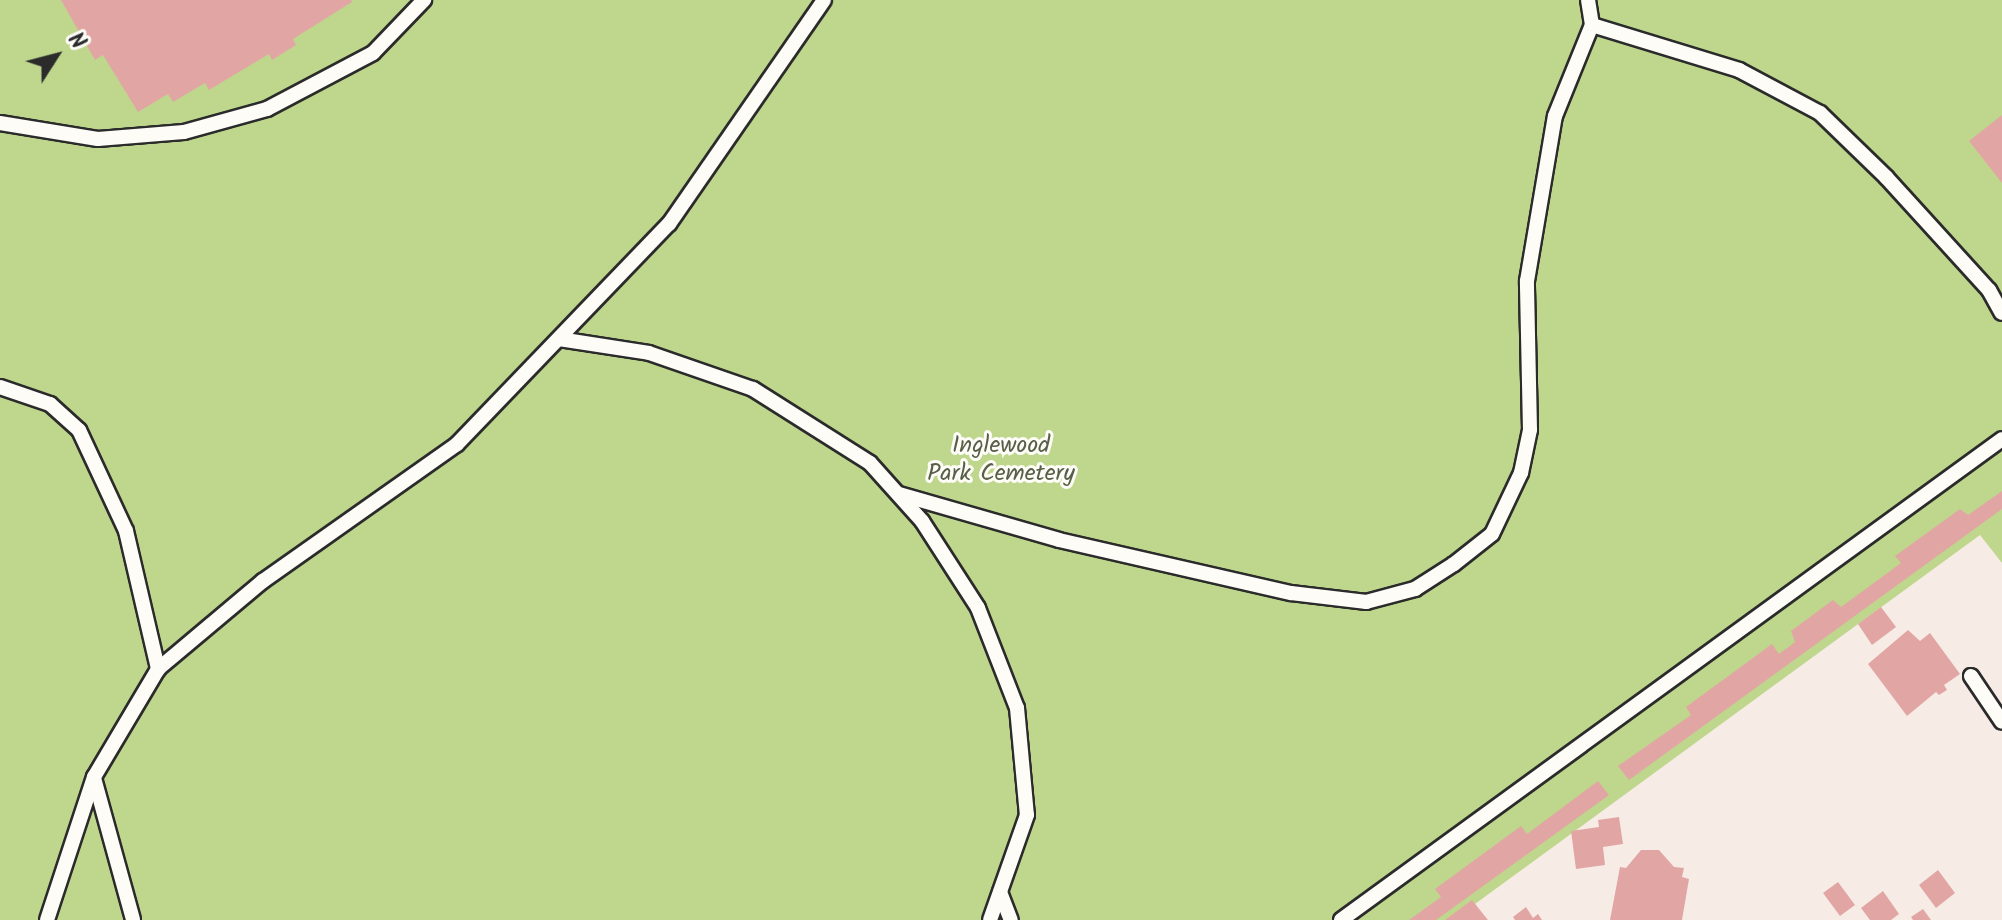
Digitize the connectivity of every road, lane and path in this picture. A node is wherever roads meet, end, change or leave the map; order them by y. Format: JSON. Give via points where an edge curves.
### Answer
{"nodes":[{"id":1,"x":424,"y":0,"type":"edge"},
{"id":2,"x":824,"y":0,"type":"edge"},
{"id":3,"x":1588,"y":0,"type":"edge"},
{"id":4,"x":1592,"y":25,"type":"junction"},
{"id":5,"x":0,"y":123,"type":"edge"},
{"id":6,"x":2002,"y":313,"type":"edge"},
{"id":7,"x":559,"y":339,"type":"junction"},
{"id":8,"x":0,"y":387,"type":"edge"},
{"id":9,"x":2002,"y":439,"type":"edge"},
{"id":10,"x":899,"y":494,"type":"junction"},
{"id":11,"x":158,"y":669,"type":"junction"},
{"id":12,"x":1971,"y":676,"type":"dead end"},
{"id":13,"x":2002,"y":722,"type":"edge"},
{"id":14,"x":94,"y":777,"type":"junction"},
{"id":15,"x":1000,"y":892,"type":"junction"},
{"id":16,"x":47,"y":920,"type":"edge"},
{"id":17,"x":133,"y":920,"type":"edge"},
{"id":18,"x":990,"y":920,"type":"edge"},
{"id":19,"x":1011,"y":920,"type":"edge"},
{"id":20,"x":1341,"y":920,"type":"edge"}],
"edges":[{"from":1,"to":5,"type":"lane","via":[[373,53],[267,109],[184,132],[98,139]]},
{"from":2,"to":7,"type":"lane","via":[[669,224]]},
{"from":3,"to":4,"type":"lane"},
{"from":4,"to":6,"type":"lane","via":[[1739,70],[1820,113],[1989,290]]},
{"from":4,"to":10,"type":"lane","via":[[1555,116],[1537,204],[1527,281],[1530,430],[1521,473],[1492,534],[1454,564],[1415,589],[1366,602],[1291,593],[1059,540]]},
{"from":7,"to":10,"type":"lane","via":[[649,353],[753,389],[870,463]]},
{"from":7,"to":11,"type":"lane","via":[[457,444],[263,581]]},
{"from":8,"to":11,"type":"lane","via":[[50,404],[79,430],[126,531]]},
{"from":9,"to":20,"type":"lane"},
{"from":10,"to":15,"type":"lane","via":[[978,608],[1017,708],[1027,815]]},
{"from":11,"to":14,"type":"lane"},
{"from":12,"to":13,"type":"lane"},
{"from":14,"to":16,"type":"lane"},
{"from":14,"to":17,"type":"lane"},
{"from":15,"to":18,"type":"lane"},
{"from":15,"to":19,"type":"lane"}]}
